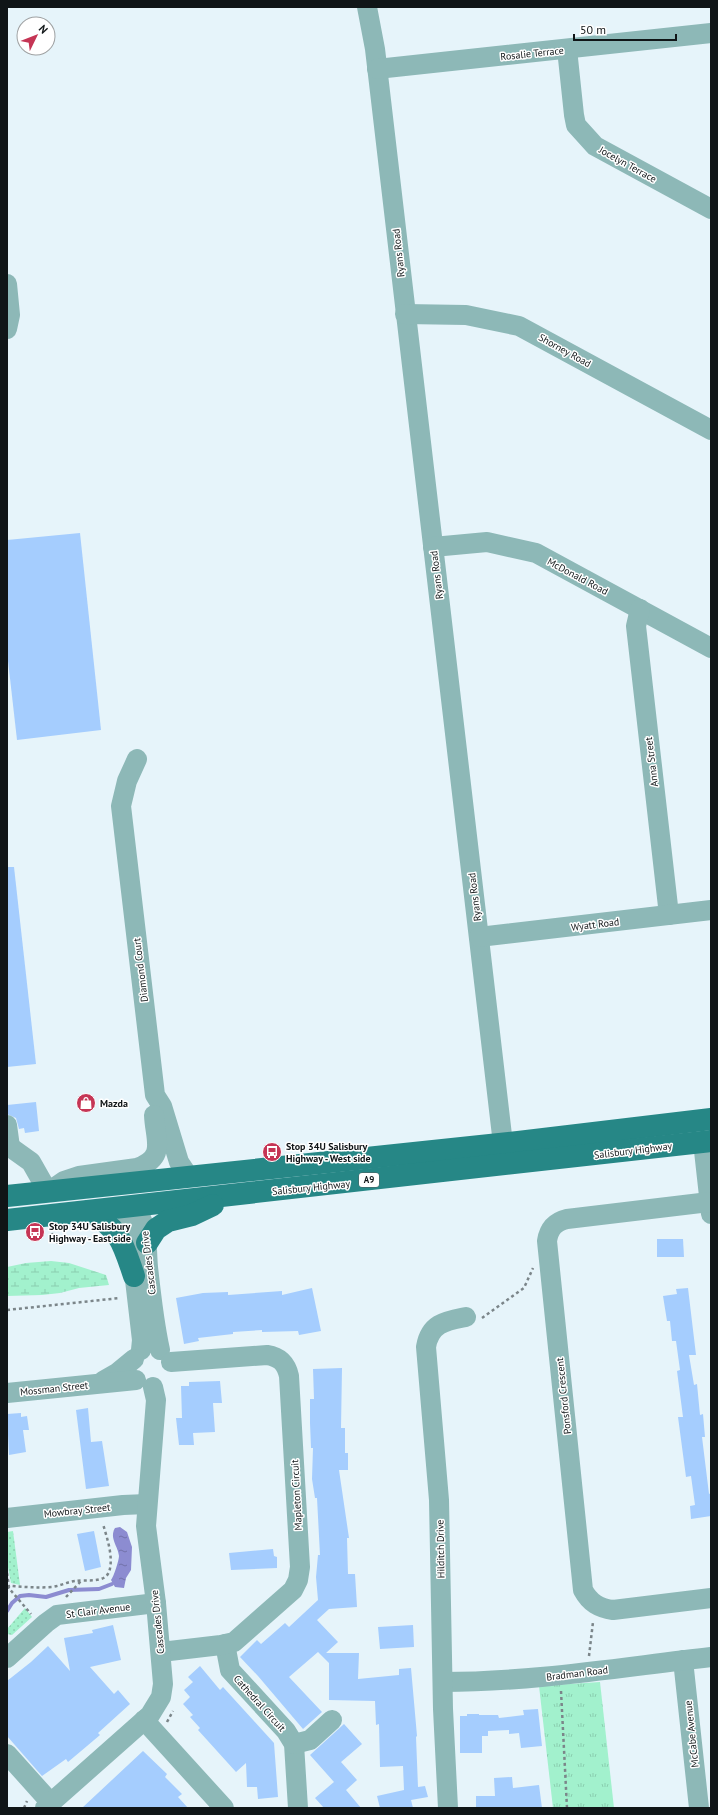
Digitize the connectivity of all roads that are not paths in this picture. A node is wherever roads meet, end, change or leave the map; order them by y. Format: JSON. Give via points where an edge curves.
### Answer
{"nodes":[{"id":1,"x":367,"y":7,"type":"edge"},
{"id":2,"x":711,"y":33,"type":"edge"},
{"id":3,"x":568,"y":49,"type":"junction"},
{"id":4,"x":377,"y":69,"type":"junction"},
{"id":5,"x":711,"y":209,"type":"edge"},
{"id":6,"x":7,"y":284,"type":"edge"},
{"id":7,"x":405,"y":314,"type":"junction"},
{"id":8,"x":7,"y":329,"type":"edge"},
{"id":9,"x":711,"y":430,"type":"edge"},
{"id":10,"x":433,"y":547,"type":"junction"},
{"id":11,"x":640,"y":609,"type":"junction"},
{"id":12,"x":711,"y":648,"type":"edge"},
{"id":13,"x":137,"y":759,"type":"dead end"},
{"id":14,"x":711,"y":910,"type":"edge"},
{"id":15,"x":669,"y":915,"type":"junction"},
{"id":16,"x":479,"y":937,"type":"junction"},
{"id":17,"x":155,"y":1096,"type":"junction"},
{"id":18,"x":705,"y":1120,"type":"edge"},
{"id":19,"x":7,"y":1125,"type":"edge"},
{"id":20,"x":707,"y":1142,"type":"edge"},
{"id":21,"x":503,"y":1144,"type":"junction"},
{"id":22,"x":9,"y":1147,"type":"edge"},
{"id":23,"x":504,"y":1166,"type":"junction"},
{"id":24,"x":189,"y":1177,"type":"junction"},
{"id":25,"x":161,"y":1180,"type":"junction"},
{"id":26,"x":48,"y":1192,"type":"junction"},
{"id":27,"x":234,"y":1195,"type":"junction"},
{"id":28,"x":7,"y":1198,"type":"edge"},
{"id":29,"x":134,"y":1206,"type":"junction"},
{"id":30,"x":710,"y":1208,"type":"edge"},
{"id":31,"x":89,"y":1211,"type":"junction"},
{"id":32,"x":7,"y":1220,"type":"edge"},
{"id":33,"x":147,"y":1243,"type":"junction"},
{"id":34,"x":134,"y":1276,"type":"junction"},
{"id":35,"x":473,"y":1318,"type":"road end"},
{"id":36,"x":152,"y":1355,"type":"junction"},
{"id":37,"x":100,"y":1382,"type":"junction"},
{"id":38,"x":145,"y":1383,"type":"junction"},
{"id":39,"x":7,"y":1393,"type":"edge"},
{"id":40,"x":147,"y":1504,"type":"junction"},
{"id":41,"x":7,"y":1518,"type":"edge"},
{"id":42,"x":711,"y":1598,"type":"edge"},
{"id":43,"x":156,"y":1603,"type":"junction"},
{"id":44,"x":226,"y":1644,"type":"junction"},
{"id":45,"x":161,"y":1652,"type":"junction"},
{"id":46,"x":711,"y":1657,"type":"edge"},
{"id":47,"x":7,"y":1658,"type":"edge"},
{"id":48,"x":683,"y":1660,"type":"junction"},
{"id":49,"x":443,"y":1682,"type":"junction"},
{"id":50,"x":144,"y":1720,"type":"junction"},
{"id":51,"x":332,"y":1720,"type":"dead end"},
{"id":52,"x":294,"y":1744,"type":"junction"},
{"id":53,"x":7,"y":1754,"type":"edge"},
{"id":54,"x":48,"y":1806,"type":"edge"},
{"id":55,"x":224,"y":1808,"type":"edge"},
{"id":56,"x":298,"y":1808,"type":"edge"},
{"id":57,"x":448,"y":1808,"type":"edge"},
{"id":58,"x":699,"y":1808,"type":"edge"}],
"edges":[{"from":1,"to":4,"type":"street","name":"Ryans Road"},
{"from":2,"to":3,"type":"street","name":"Rosalie Terrace"},
{"from":3,"to":4,"type":"street","name":"Rosalie Terrace"},
{"from":3,"to":5,"type":"street","name":"Jocelyn Terrace","via":[[574,115],[576,125],[581,131],[595,146],[611,156]]},
{"from":4,"to":7,"type":"street","name":"Ryans Road"},
{"from":6,"to":8,"type":"street","via":[[10,315]]},
{"from":7,"to":9,"type":"street","name":"Shorney Road","via":[[466,315],[518,326]]},
{"from":7,"to":10,"type":"street","name":"Ryans Road"},
{"from":10,"to":11,"type":"street","name":"McDonald Road","via":[[487,542],[536,553]]},
{"from":10,"to":16,"type":"street","name":"Ryans Road"},
{"from":11,"to":12,"type":"street","name":"McDonald Road"},
{"from":11,"to":15,"type":"street","name":"Anna Street","via":[[636,626]]},
{"from":13,"to":17,"type":"street","name":"Diamond Court","via":[[127,781],[121,806]]},
{"from":14,"to":15,"type":"street","name":"Wyatt Road"},
{"from":15,"to":16,"type":"street","name":"Wyatt Road"},
{"from":16,"to":21,"type":"street","name":"Ryans Road"},
{"from":17,"to":24,"type":"street","name":"Diamond Court","via":[[162,1106],[179,1162]]},
{"from":17,"to":26,"type":"street","via":[[154,1119],[158,1143],[157,1153],[151,1161],[137,1168],[79,1176],[64,1181]]},
{"from":18,"to":20,"type":"main road"},
{"from":18,"to":21,"type":"main road","number":"A9"},
{"from":19,"to":22,"type":"street"},
{"from":20,"to":23,"type":"main road","name":"Salisbury Highway","number":"A9"},
{"from":20,"to":30,"type":"street"},
{"from":21,"to":23,"type":"main road"},
{"from":21,"to":24,"type":"main road","number":"A9"},
{"from":22,"to":26,"type":"street","via":[[31,1162]]},
{"from":23,"to":27,"type":"main road","name":"Salisbury Highway","number":"A9"},
{"from":24,"to":25,"type":"main road","number":"A9"},
{"from":25,"to":26,"type":"main road","number":"A9"},
{"from":25,"to":29,"type":"main road","via":[[147,1190]]},
{"from":26,"to":28,"type":"main road","number":"A9"},
{"from":27,"to":29,"type":"main road","name":"Salisbury Highway","number":"A9"},
{"from":27,"to":33,"type":"main road","via":[[192,1215],[168,1221],[156,1229]]},
{"from":28,"to":29,"type":"main road","via":[[39,1204],[119,1197]]},
{"from":29,"to":31,"type":"main road","name":"Salisbury Highway","number":"A9"},
{"from":29,"to":33,"type":"street","name":"Cascades Drive","via":[[141,1216]]},
{"from":29,"to":34,"type":"street","name":"Cascades Drive","via":[[128,1220]]},
{"from":30,"to":42,"type":"street","name":"Ponsford Crescent","via":[[559,1221],[552,1226],[547,1240],[584,1590],[594,1604],[613,1610]]},
{"from":31,"to":32,"type":"main road","name":"Salisbury Highway","number":"A9"},
{"from":31,"to":34,"type":"main road","via":[[104,1220],[117,1234]]},
{"from":33,"to":36,"type":"street","name":"Cascades Drive"},
{"from":34,"to":36,"type":"street","name":"Cascades Drive","via":[[142,1340]]},
{"from":35,"to":49,"type":"street","name":"Hilditch Drive","via":[[442,1323],[428,1336],[426,1347],[439,1500]]},
{"from":36,"to":37,"type":"street","name":"Mossman Street"},
{"from":36,"to":38,"type":"street","name":"Cascades Drive","via":[[132,1370]]},
{"from":36,"to":38,"type":"street","via":[[170,1374],[163,1383]]},
{"from":36,"to":44,"type":"street","name":"Mapleton Circuit","via":[[267,1354],[275,1356],[287,1366],[300,1574],[293,1590],[285,1599],[242,1636]]},
{"from":37,"to":38,"type":"street","name":"Mossman Street"},
{"from":37,"to":39,"type":"street","name":"Mossman Street"},
{"from":38,"to":40,"type":"street","name":"Cascades Drive","via":[[156,1400]]},
{"from":40,"to":41,"type":"street","name":"Mowbray Street","via":[[123,1504]]},
{"from":40,"to":43,"type":"street","name":"Cascades Drive","via":[[146,1526]]},
{"from":43,"to":45,"type":"street","name":"Cascades Drive"},
{"from":43,"to":47,"type":"street","name":"St Clair Avenue","via":[[57,1615]]},
{"from":44,"to":45,"type":"street","name":"Mapleton Circuit"},
{"from":44,"to":52,"type":"street","name":"Cathedral Circuit","via":[[230,1670],[286,1731]]},
{"from":45,"to":50,"type":"street","name":"Cascades Drive","via":[[161,1697],[154,1710]]},
{"from":46,"to":48,"type":"street","name":"Bradman Road"},
{"from":48,"to":49,"type":"street","name":"Bradman Road","via":[[500,1681]]},
{"from":48,"to":58,"type":"street","name":"McCabe Avenue"},
{"from":49,"to":57,"type":"street","name":"Hilditch Drive"},
{"from":50,"to":54,"type":"street","name":"Cascades Drive"},
{"from":50,"to":55,"type":"street"},
{"from":51,"to":52,"type":"street","via":[[310,1740]]},
{"from":52,"to":56,"type":"street"},
{"from":53,"to":54,"type":"street"}]}
